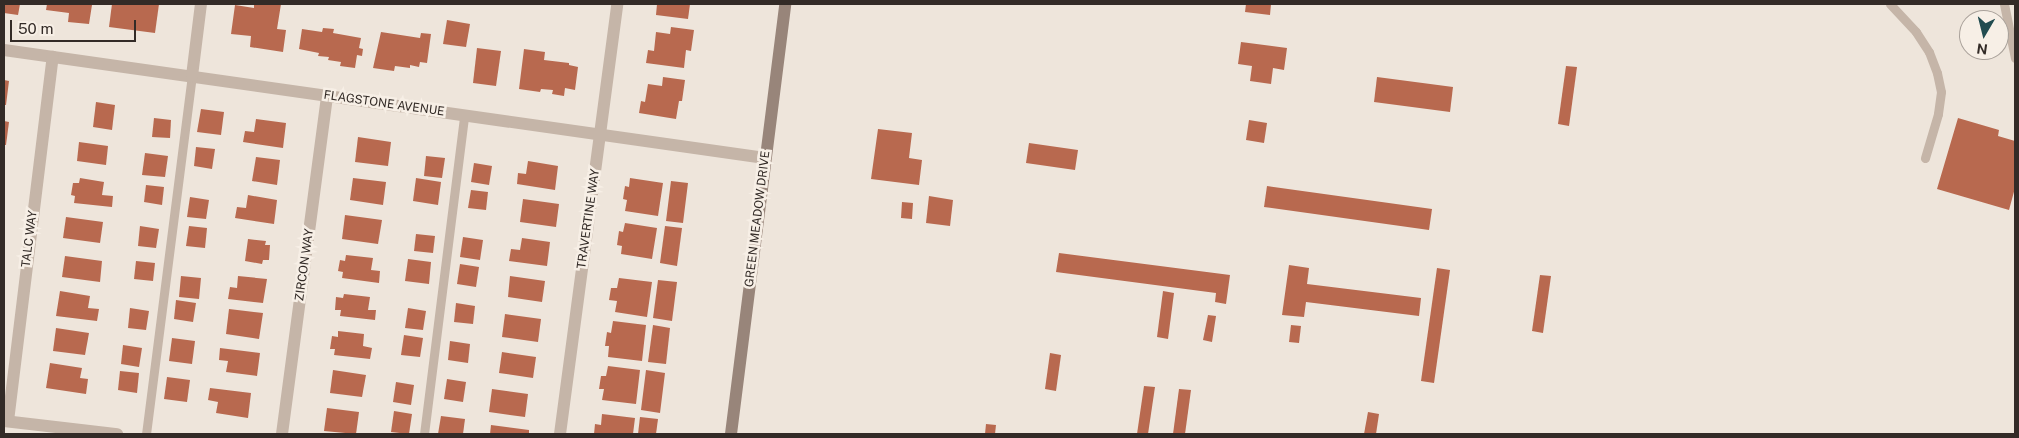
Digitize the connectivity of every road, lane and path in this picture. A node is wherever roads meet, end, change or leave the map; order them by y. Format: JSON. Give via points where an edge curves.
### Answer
{"nodes":[{"id":1,"x":201,"y":4,"type":"edge"},
{"id":2,"x":617,"y":4,"type":"edge"},
{"id":3,"x":785,"y":4,"type":"edge"},
{"id":4,"x":1890,"y":4,"type":"edge"},
{"id":5,"x":2004,"y":4,"type":"edge"},
{"id":6,"x":4,"y":50,"type":"edge"},
{"id":7,"x":52,"y":57,"type":"junction"},
{"id":8,"x":2015,"y":58,"type":"edge"},
{"id":9,"x":192,"y":76,"type":"junction"},
{"id":10,"x":328,"y":96,"type":"junction"},
{"id":11,"x":464,"y":116,"type":"junction"},
{"id":12,"x":601,"y":136,"type":"junction"},
{"id":13,"x":765,"y":158,"type":"junction"},
{"id":14,"x":1925,"y":158,"type":"dead end"},
{"id":15,"x":6,"y":421,"type":"edge"},
{"id":16,"x":117,"y":434,"type":"edge"},
{"id":17,"x":146,"y":434,"type":"edge"},
{"id":18,"x":282,"y":434,"type":"edge"},
{"id":19,"x":424,"y":434,"type":"edge"},
{"id":20,"x":560,"y":434,"type":"edge"},
{"id":21,"x":732,"y":434,"type":"edge"}],
"edges":[{"from":1,"to":9,"type":"street"},
{"from":2,"to":12,"type":"street","name":"TRAVERTINE WAY"},
{"from":3,"to":13,"type":"main road","name":"GREEN MEADOW DRIVE"},
{"from":4,"to":14,"type":"lane","via":[[1916,32],[1937,73],[1941,92],[1938,114]]},
{"from":5,"to":8,"type":"lane"},
{"from":6,"to":7,"type":"street","name":"FLAGSTONE AVENUE"},
{"from":7,"to":9,"type":"street","name":"FLAGSTONE AVENUE"},
{"from":7,"to":15,"type":"street","name":"TALC WAY"},
{"from":9,"to":10,"type":"street","name":"FLAGSTONE AVENUE"},
{"from":9,"to":17,"type":"lane"},
{"from":10,"to":11,"type":"street","name":"FLAGSTONE AVENUE"},
{"from":10,"to":18,"type":"street","name":"ZIRCON WAY"},
{"from":11,"to":12,"type":"street","name":"FLAGSTONE AVENUE"},
{"from":11,"to":19,"type":"lane"},
{"from":12,"to":13,"type":"street","name":"FLAGSTONE AVENUE"},
{"from":12,"to":20,"type":"street","name":"TRAVERTINE WAY"},
{"from":13,"to":21,"type":"main road","name":"GREEN MEADOW DRIVE"},
{"from":15,"to":16,"type":"street"}]}
